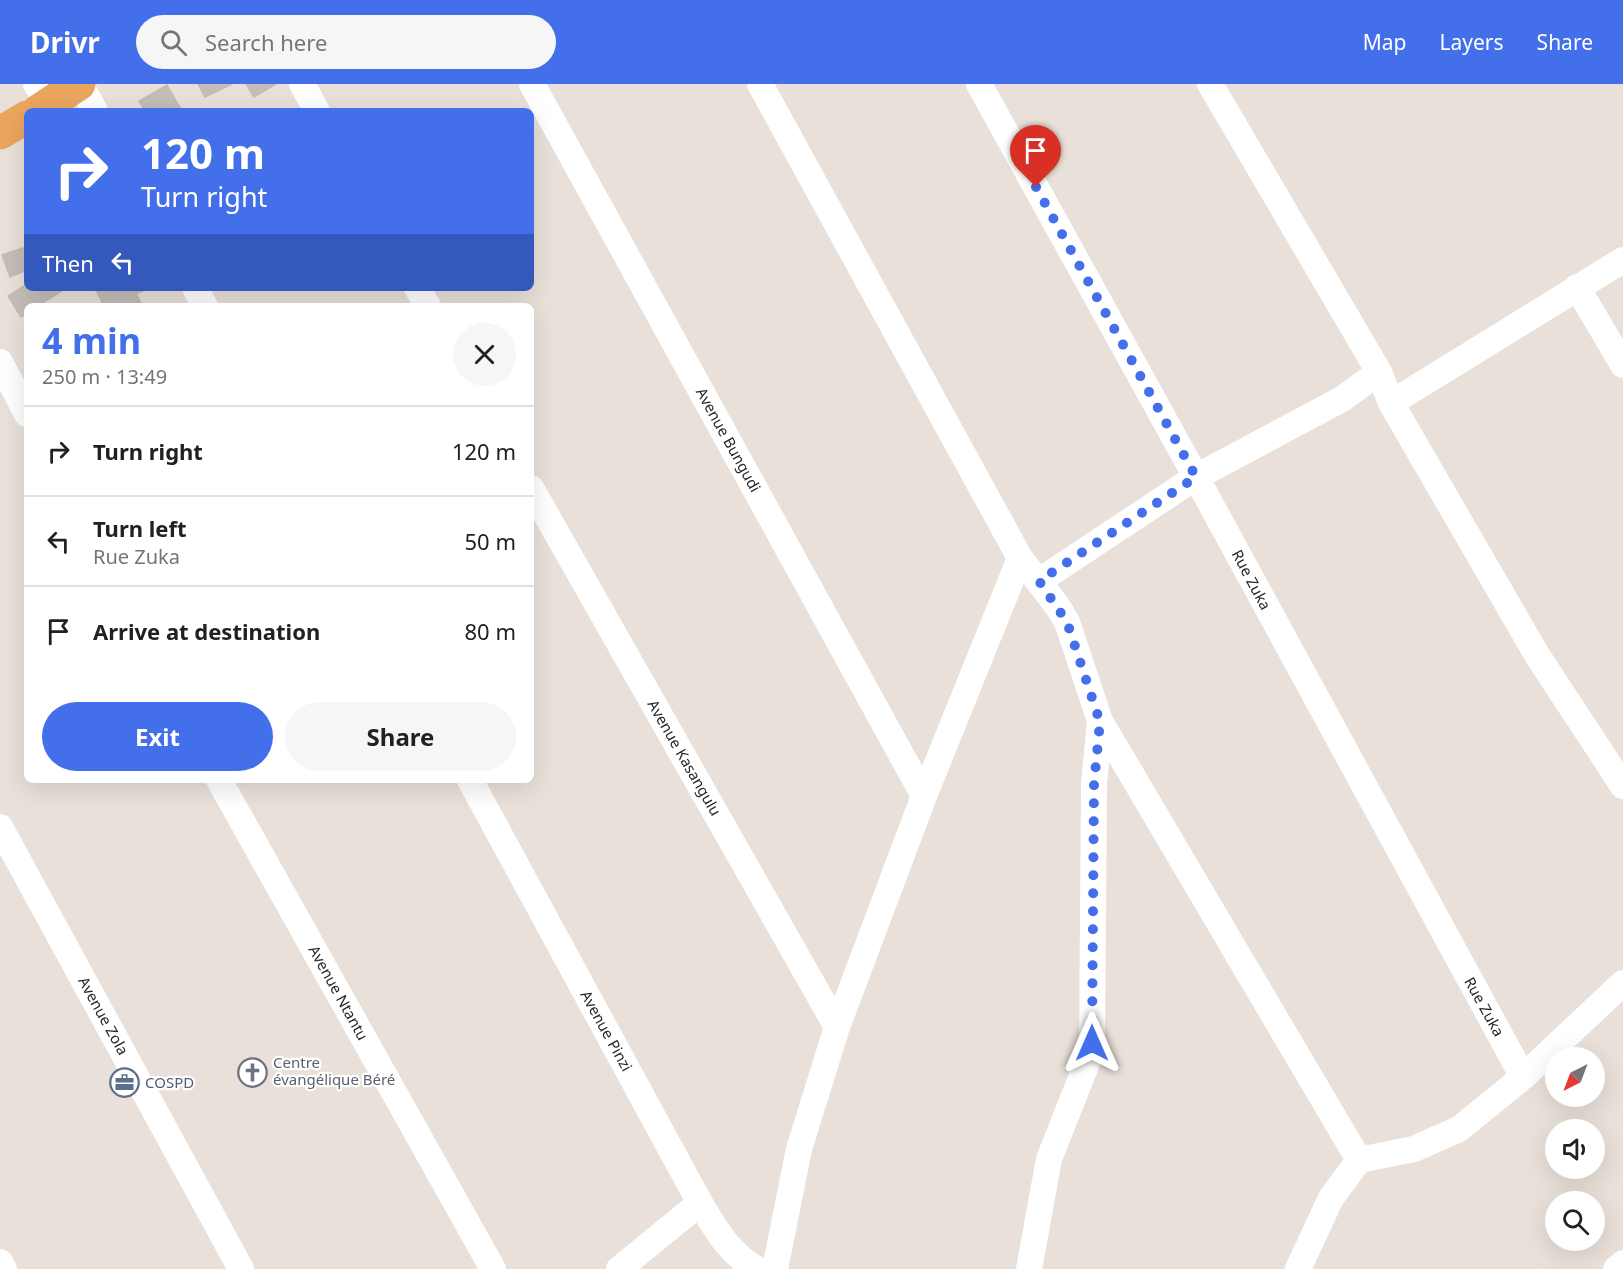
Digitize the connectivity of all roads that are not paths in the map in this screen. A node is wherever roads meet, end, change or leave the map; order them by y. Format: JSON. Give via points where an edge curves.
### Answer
{"nodes":[{"id":1,"x":79,"y":84,"type":"edge"},
{"id":2,"x":302,"y":84,"type":"edge"},
{"id":3,"x":532,"y":84,"type":"edge"},
{"id":4,"x":760,"y":84,"type":"edge"},
{"id":5,"x":978,"y":84,"type":"edge"},
{"id":6,"x":1210,"y":84,"type":"edge"},
{"id":7,"x":37,"y":104,"type":"edge"},
{"id":8,"x":93,"y":108,"type":"edge"},
{"id":9,"x":315,"y":108,"type":"edge"},
{"id":10,"x":24,"y":114,"type":"edge"},
{"id":11,"x":0,"y":133,"type":"edge"},
{"id":12,"x":1623,"y":260,"type":"edge"},
{"id":13,"x":1577,"y":287,"type":"junction"},
{"id":14,"x":0,"y":363,"type":"edge"},
{"id":15,"x":1623,"y":365,"type":"edge"},
{"id":16,"x":1379,"y":372,"type":"junction"},
{"id":17,"x":1391,"y":403,"type":"junction"},
{"id":18,"x":24,"y":408,"type":"edge"},
{"id":19,"x":1196,"y":477,"type":"junction"},
{"id":20,"x":534,"y":494,"type":"edge"},
{"id":21,"x":1020,"y":558,"type":"junction"},
{"id":22,"x":1039,"y":581,"type":"junction"},
{"id":23,"x":1100,"y":722,"type":"junction"},
{"id":24,"x":221,"y":783,"type":"edge"},
{"id":25,"x":472,"y":783,"type":"edge"},
{"id":26,"x":1623,"y":786,"type":"edge"},
{"id":27,"x":924,"y":796,"type":"junction"},
{"id":28,"x":0,"y":827,"type":"edge"},
{"id":29,"x":1623,"y":983,"type":"edge"},
{"id":30,"x":837,"y":1027,"type":"junction"},
{"id":31,"x":1523,"y":1077,"type":"junction"},
{"id":32,"x":1359,"y":1160,"type":"junction"},
{"id":33,"x":700,"y":1203,"type":"junction"},
{"id":34,"x":0,"y":1262,"type":"edge"},
{"id":35,"x":1623,"y":1263,"type":"edge"},
{"id":36,"x":4,"y":1269,"type":"edge"},
{"id":37,"x":241,"y":1269,"type":"edge"},
{"id":38,"x":493,"y":1269,"type":"edge"},
{"id":39,"x":619,"y":1269,"type":"edge"},
{"id":40,"x":757,"y":1269,"type":"edge"},
{"id":41,"x":775,"y":1269,"type":"edge"},
{"id":42,"x":1029,"y":1269,"type":"edge"},
{"id":43,"x":1298,"y":1269,"type":"edge"},
{"id":44,"x":1616,"y":1269,"type":"edge"}],
"edges":[{"from":1,"to":7,"type":"highway"},
{"from":1,"to":8,"type":"street"},
{"from":2,"to":9,"type":"street"},
{"from":3,"to":27,"type":"street","name":"Avenue Bungudi"},
{"from":4,"to":21,"type":"street"},
{"from":5,"to":19,"type":"street","name":"Rue Zuka"},
{"from":6,"to":16,"type":"street"},
{"from":10,"to":11,"type":"highway"},
{"from":12,"to":13,"type":"street"},
{"from":13,"to":15,"type":"street"},
{"from":13,"to":17,"type":"street"},
{"from":14,"to":18,"type":"street"},
{"from":16,"to":17,"type":"street"},
{"from":16,"to":19,"type":"street","via":[[1342,399]]},
{"from":17,"to":26,"type":"street","via":[[1537,655]]},
{"from":19,"to":22,"type":"street"},
{"from":19,"to":31,"type":"street","name":"Rue Zuka"},
{"from":20,"to":30,"type":"street","name":"Avenue Kasangulu"},
{"from":21,"to":22,"type":"street"},
{"from":21,"to":27,"type":"street"},
{"from":22,"to":23,"type":"street","via":[[1067,622]]},
{"from":23,"to":32,"type":"street"},
{"from":23,"to":42,"type":"street","via":[[1094,784],[1092,1043],[1049,1159]]},
{"from":24,"to":38,"type":"street","name":"Avenue Ntantu"},
{"from":25,"to":33,"type":"street","name":"Avenue Pinzi"},
{"from":27,"to":30,"type":"street"},
{"from":28,"to":37,"type":"street","name":"Avenue Zola"},
{"from":29,"to":31,"type":"street"},
{"from":30,"to":41,"type":"street","via":[[799,1149]]},
{"from":31,"to":32,"type":"street","via":[[1459,1129],[1414,1149]]},
{"from":32,"to":43,"type":"street","via":[[1330,1198]]},
{"from":33,"to":39,"type":"street"},
{"from":33,"to":40,"type":"street","name":"Avenue Pinzi","via":[[723,1240],[745,1263]]},
{"from":34,"to":36,"type":"street"},
{"from":35,"to":44,"type":"street"}]}
